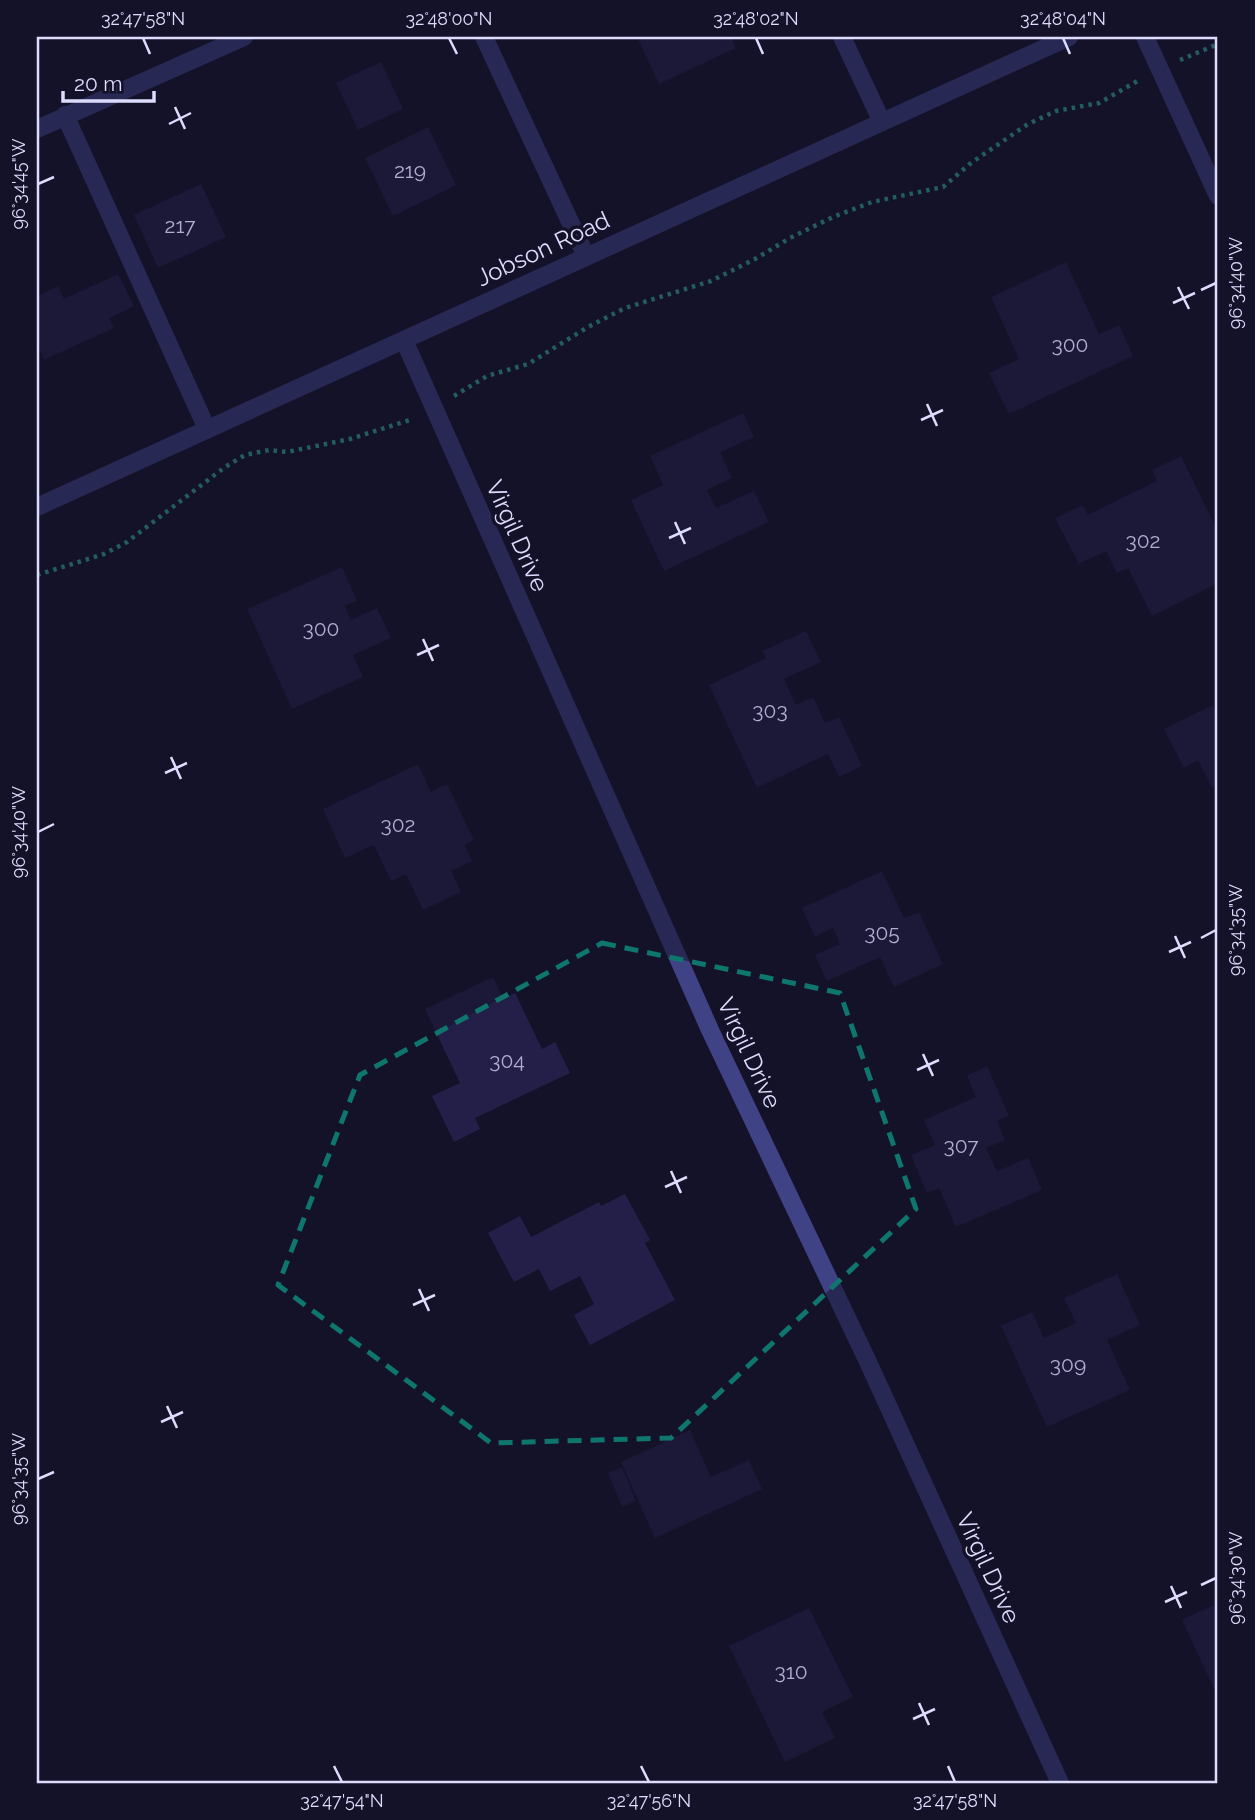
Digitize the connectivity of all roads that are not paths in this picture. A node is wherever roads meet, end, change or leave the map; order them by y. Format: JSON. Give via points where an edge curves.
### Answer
{"nodes":[{"id":1,"x":244,"y":37,"type":"edge"},
{"id":2,"x":484,"y":37,"type":"edge"},
{"id":3,"x":842,"y":37,"type":"edge"},
{"id":4,"x":1069,"y":37,"type":"edge"},
{"id":5,"x":1145,"y":37,"type":"edge"},
{"id":6,"x":65,"y":115,"type":"junction"},
{"id":7,"x":882,"y":122,"type":"junction"},
{"id":8,"x":37,"y":129,"type":"edge"},
{"id":9,"x":1218,"y":196,"type":"edge"},
{"id":10,"x":586,"y":256,"type":"junction"},
{"id":11,"x":404,"y":340,"type":"junction"},
{"id":12,"x":207,"y":429,"type":"junction"},
{"id":13,"x":37,"y":506,"type":"edge"},
{"id":14,"x":1060,"y":1783,"type":"edge"}],
"edges":[{"from":1,"to":6,"type":"street"},
{"from":2,"to":10,"type":"street"},
{"from":3,"to":7,"type":"street"},
{"from":4,"to":7,"type":"street","name":"Jobson Road"},
{"from":5,"to":9,"type":"street"},
{"from":6,"to":8,"type":"street"},
{"from":6,"to":12,"type":"street"},
{"from":7,"to":10,"type":"street","name":"Jobson Road"},
{"from":10,"to":11,"type":"street","name":"Jobson Road"},
{"from":11,"to":12,"type":"street","name":"Jobson Road"},
{"from":11,"to":14,"type":"street","name":"Virgil Drive","via":[[705,1018]]},
{"from":12,"to":13,"type":"street","name":"Jobson Road"}]}
